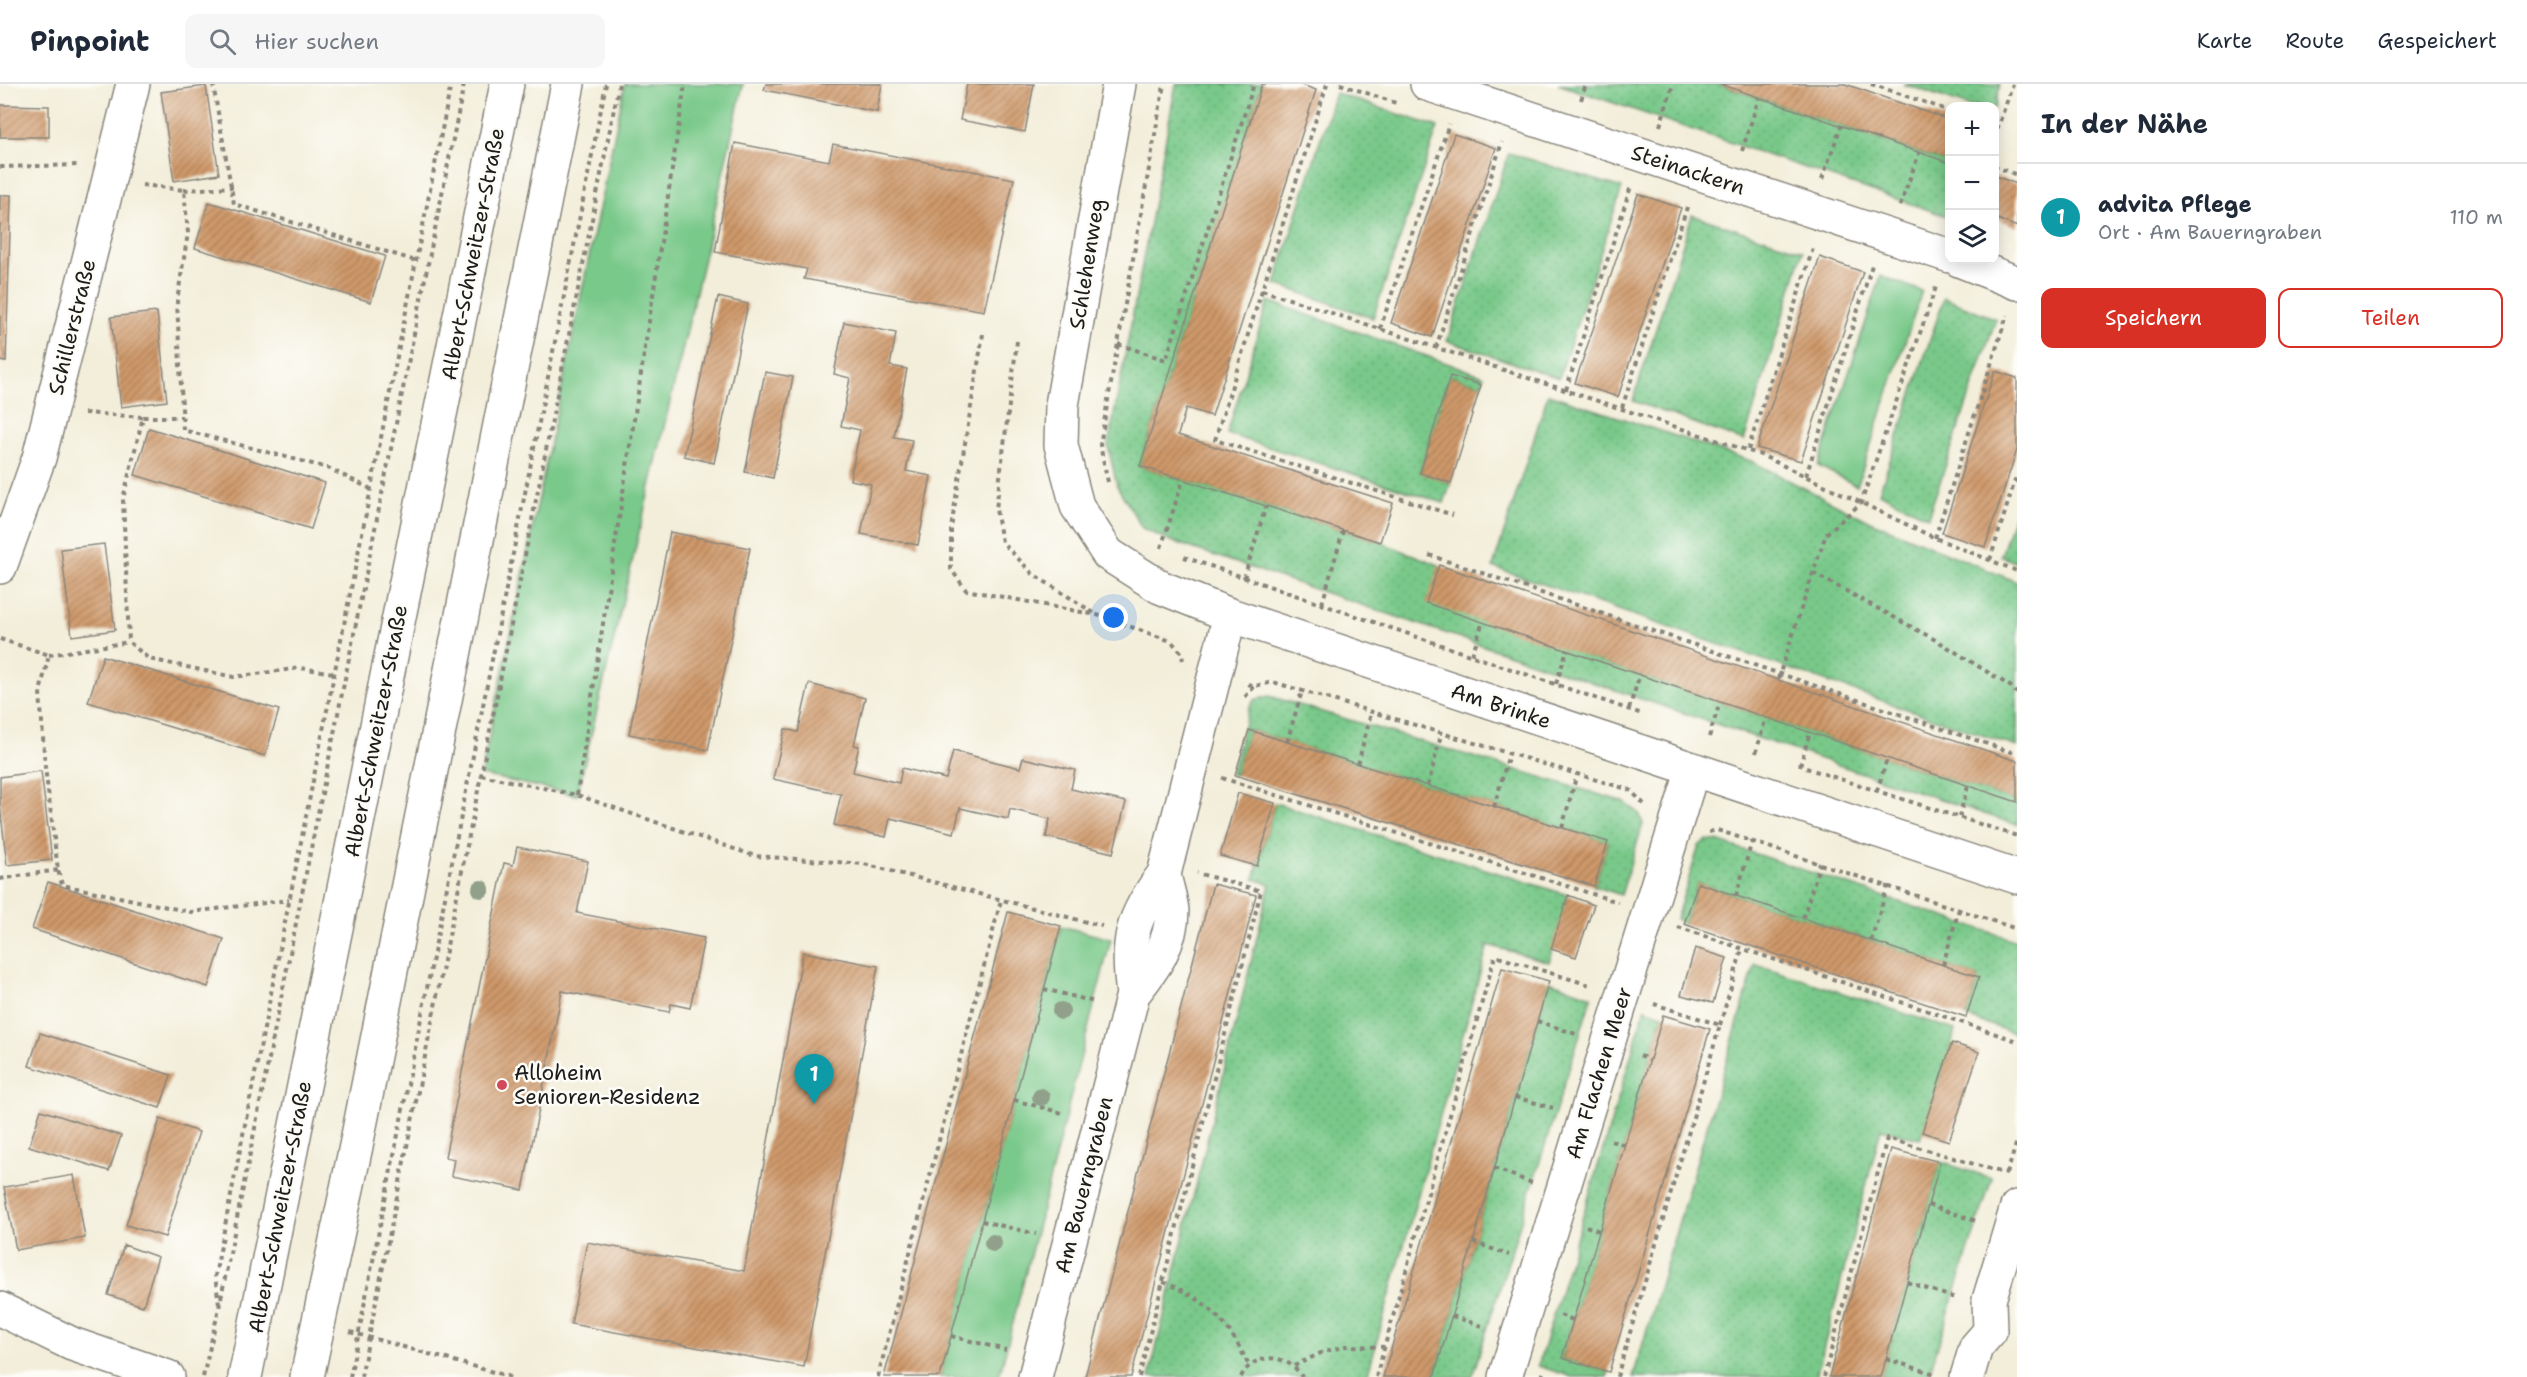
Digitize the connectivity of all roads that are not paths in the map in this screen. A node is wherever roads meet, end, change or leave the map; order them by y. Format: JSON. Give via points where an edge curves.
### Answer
{"nodes":[{"id":1,"x":133,"y":84,"type":"edge"},
{"id":2,"x":507,"y":84,"type":"edge"},
{"id":3,"x":568,"y":84,"type":"edge"},
{"id":4,"x":1119,"y":84,"type":"edge"},
{"id":5,"x":1417,"y":95,"type":"edge"},
{"id":6,"x":1945,"y":254,"type":"edge"},
{"id":7,"x":1969,"y":264,"type":"edge"},
{"id":8,"x":2017,"y":283,"type":"edge"},
{"id":9,"x":1061,"y":445,"type":"joint"},
{"id":10,"x":0,"y":567,"type":"edge"},
{"id":11,"x":1230,"y":615,"type":"junction"},
{"id":12,"x":1693,"y":769,"type":"junction"},
{"id":13,"x":2017,"y":877,"type":"edge"},
{"id":14,"x":2017,"y":1207,"type":"edge"},
{"id":15,"x":0,"y":1309,"type":"edge"},
{"id":16,"x":2004,"y":1331,"type":"edge"},
{"id":17,"x":1954,"y":1376,"type":"edge"},
{"id":18,"x":168,"y":1377,"type":"edge"},
{"id":19,"x":245,"y":1377,"type":"edge"},
{"id":20,"x":307,"y":1377,"type":"edge"},
{"id":21,"x":1035,"y":1377,"type":"edge"},
{"id":22,"x":1505,"y":1377,"type":"edge"}],
"edges":[{"from":1,"to":10,"type":"street","name":"Schillerstraße","via":[[39,458]]},
{"from":2,"to":19,"type":"street","name":"Albert-Schweitzer-Straße"},
{"from":3,"to":20,"type":"street"},
{"from":4,"to":9,"type":"street","name":"Schlehenweg","via":[[1062,405]]},
{"from":5,"to":6,"type":"street","name":"Steinackern"},
{"from":7,"to":8,"type":"street"},
{"from":9,"to":11,"type":"street","name":"Am Brinke","via":[[1077,506],[1108,554],[1160,587]]},
{"from":11,"to":12,"type":"street","name":"Am Brinke"},
{"from":11,"to":21,"type":"street","name":"Am Bauerngraben","via":[[1164,874],[1172,909],[1166,941],[1152,970],[1133,994]]},
{"from":12,"to":13,"type":"street","name":"Am Brinke"},
{"from":12,"to":22,"type":"street","name":"Am Flachen Meer"},
{"from":14,"to":16,"type":"street","via":[[1989,1300]]},
{"from":15,"to":18,"type":"street","via":[[72,1344]]},
{"from":16,"to":17,"type":"street","via":[[1976,1347]]}]}
